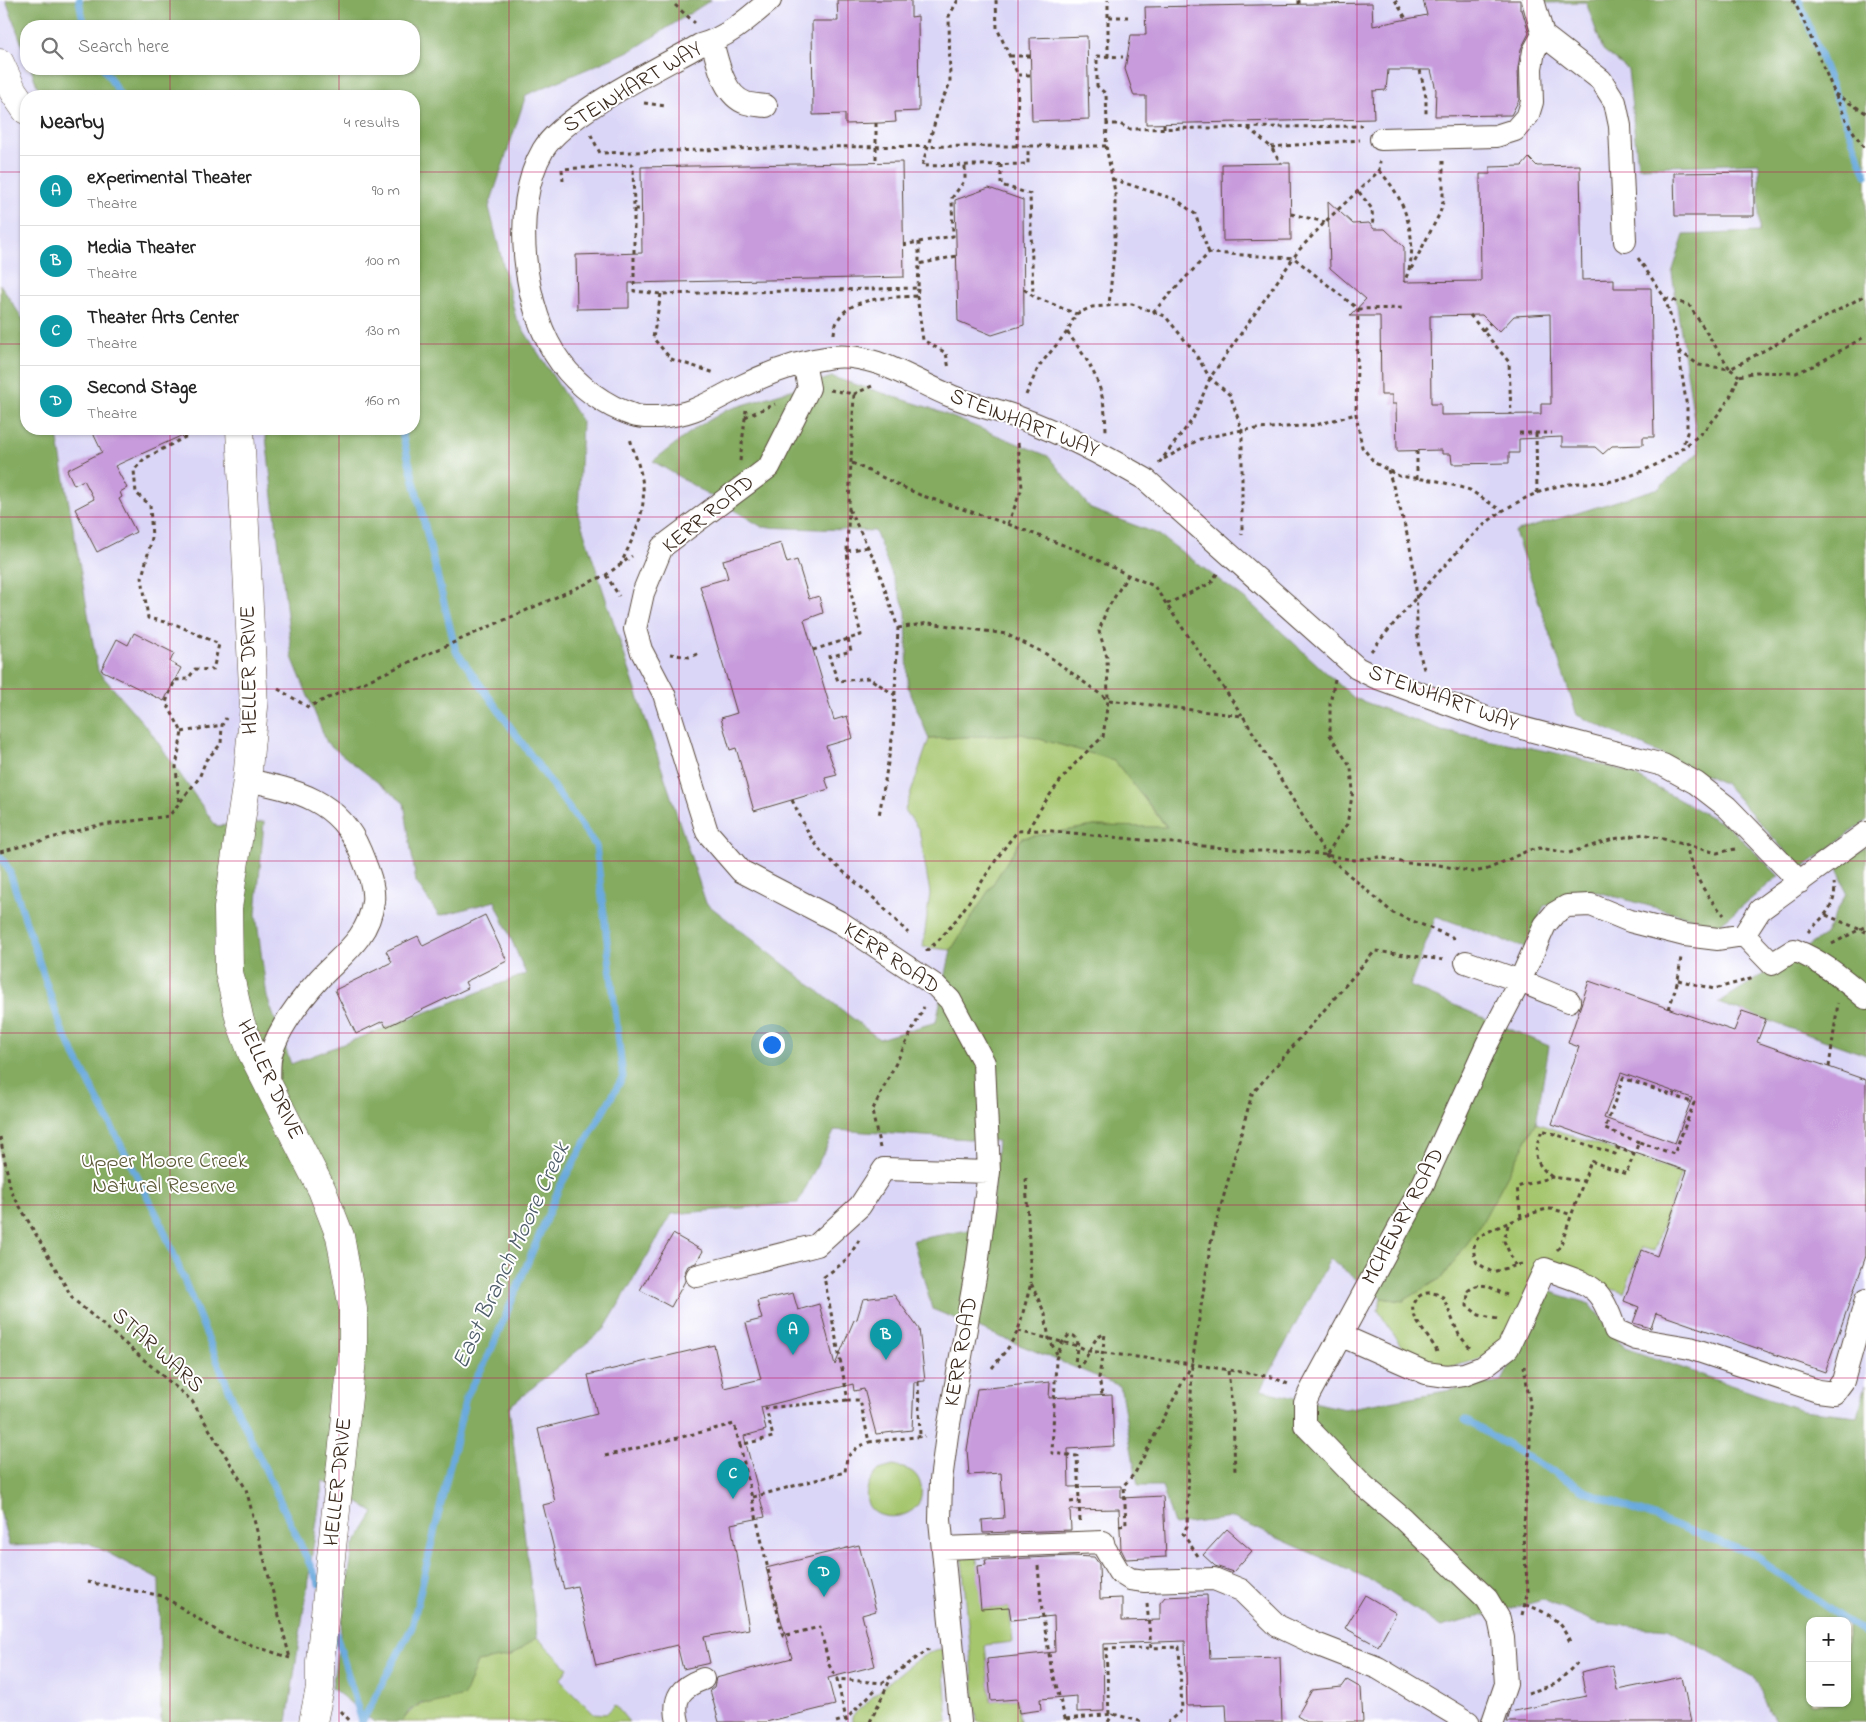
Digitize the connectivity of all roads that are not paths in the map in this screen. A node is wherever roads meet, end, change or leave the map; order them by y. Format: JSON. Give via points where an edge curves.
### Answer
{"nodes":[{"id":1,"x":770,"y":0,"type":"edge"},
{"id":2,"x":1533,"y":0,"type":"edge"},
{"id":3,"x":1543,"y":35,"type":"junction"},
{"id":4,"x":712,"y":42,"type":"junction"},
{"id":5,"x":0,"y":63,"type":"edge"},
{"id":6,"x":20,"y":100,"type":"edge"},
{"id":7,"x":766,"y":106,"type":"dead end"},
{"id":8,"x":1375,"y":132,"type":"road end"},
{"id":9,"x":1625,"y":242,"type":"road end"},
{"id":10,"x":804,"y":362,"type":"junction"},
{"id":11,"x":240,"y":435,"type":"edge"},
{"id":12,"x":247,"y":780,"type":"junction"},
{"id":13,"x":1866,"y":833,"type":"edge"},
{"id":14,"x":1800,"y":882,"type":"junction"},
{"id":15,"x":1744,"y":935,"type":"junction"},
{"id":16,"x":1466,"y":962,"type":"road end"},
{"id":17,"x":1520,"y":981,"type":"junction"},
{"id":18,"x":1866,"y":998,"type":"edge"},
{"id":19,"x":1569,"y":1001,"type":"dead end"},
{"id":20,"x":269,"y":1085,"type":"junction"},
{"id":21,"x":989,"y":1172,"type":"junction"},
{"id":22,"x":697,"y":1276,"type":"dead end"},
{"id":23,"x":1866,"y":1300,"type":"edge"},
{"id":24,"x":1340,"y":1336,"type":"junction"},
{"id":25,"x":943,"y":1548,"type":"junction"},
{"id":26,"x":703,"y":1679,"type":"dead end"},
{"id":27,"x":313,"y":1722,"type":"edge"},
{"id":28,"x":678,"y":1722,"type":"edge"},
{"id":29,"x":960,"y":1722,"type":"edge"},
{"id":30,"x":1468,"y":1722,"type":"edge"},
{"id":31,"x":1493,"y":1722,"type":"edge"}],
"edges":[{"from":1,"to":4,"type":"street","name":"STEINHART WAY"},
{"from":2,"to":3,"type":"street"},
{"from":3,"to":8,"type":"street","via":[[1534,51],[1532,102],[1528,115],[1515,130],[1496,136],[1443,138]]},
{"from":3,"to":9,"type":"street","via":[[1601,80],[1615,102],[1621,142]]},
{"from":4,"to":7,"type":"street","via":[[731,92],[745,102]]},
{"from":4,"to":10,"type":"street","name":"STEINHART WAY","via":[[700,45],[580,115],[556,134],[543,151],[530,187],[525,225],[527,274],[534,306],[552,348],[576,380],[634,416],[680,416],[707,406],[770,373]]},
{"from":5,"to":6,"type":"main road"},
{"from":10,"to":14,"type":"street","name":"STEINHART WAY","via":[[832,357],[876,362],[952,397],[1016,417],[1106,456],[1144,479],[1357,668],[1495,722],[1663,765],[1696,783],[1727,807]]},
{"from":10,"to":21,"type":"street","name":"KERR ROAD","via":[[809,388],[769,467],[662,548],[643,592],[635,629],[641,650],[664,694],[707,832],[741,871],[841,923],[936,986],[950,1000],[984,1063]]},
{"from":11,"to":12,"type":"main road","name":"HELLER DRIVE","via":[[254,689]]},
{"from":12,"to":20,"type":"main road","name":"HELLER DRIVE","via":[[228,908],[229,972],[240,1021]]},
{"from":12,"to":20,"type":"street","via":[[293,790],[336,813],[357,844],[369,874],[374,901],[358,942],[320,978],[292,1013],[272,1051]]},
{"from":13,"to":14,"type":"street"},
{"from":14,"to":15,"type":"street","via":[[1760,910]]},
{"from":15,"to":17,"type":"street","name":"MCHENRY ROAD","via":[[1718,938],[1685,935],[1630,921],[1591,905],[1567,906],[1545,925]]},
{"from":15,"to":18,"type":"street","via":[[1772,964],[1802,953],[1843,978]]},
{"from":16,"to":17,"type":"street"},
{"from":17,"to":19,"type":"street"},
{"from":17,"to":24,"type":"street","name":"MCHENRY ROAD","via":[[1487,1044],[1423,1184]]},
{"from":20,"to":27,"type":"main road","name":"HELLER DRIVE","via":[[322,1190],[340,1236],[353,1309],[353,1350],[320,1662],[320,1688]]},
{"from":21,"to":22,"type":"street","via":[[884,1169],[860,1206],[817,1244]]},
{"from":21,"to":25,"type":"street","name":"KERR ROAD","via":[[977,1266],[946,1435],[941,1480]]},
{"from":23,"to":24,"type":"street","via":[[1843,1381],[1834,1393],[1818,1392],[1690,1348],[1636,1339],[1615,1330],[1608,1308],[1593,1286],[1545,1269],[1508,1348],[1483,1367],[1464,1374],[1426,1374]]},
{"from":24,"to":31,"type":"street","name":"MCHENRY ROAD","via":[[1305,1403],[1304,1425],[1364,1486],[1487,1599],[1499,1619],[1504,1638],[1506,1684]]},
{"from":25,"to":29,"type":"street","name":"KERR ROAD"},
{"from":25,"to":30,"type":"street","via":[[1092,1542],[1119,1572],[1130,1579],[1214,1579],[1241,1590],[1278,1626],[1378,1668]]},
{"from":26,"to":28,"type":"street","via":[[688,1685],[679,1694],[675,1711]]}]}
